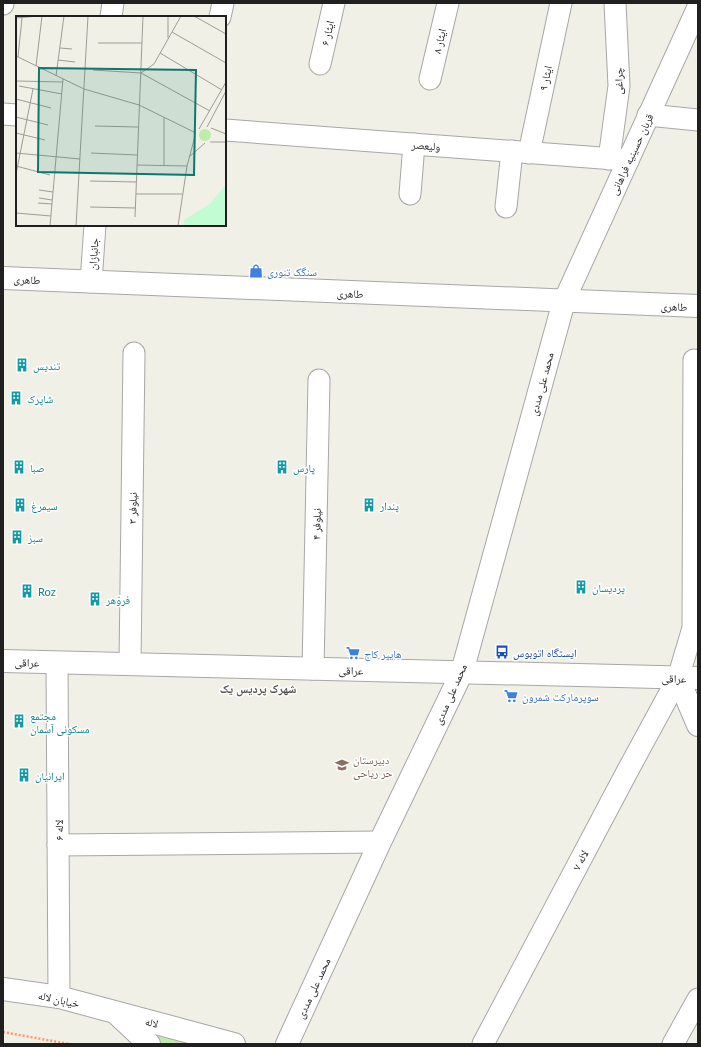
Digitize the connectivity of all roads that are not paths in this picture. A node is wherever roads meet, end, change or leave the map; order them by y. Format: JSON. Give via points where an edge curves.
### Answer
{"nodes":[{"id":1,"x":113,"y":3,"type":"edge"},
{"id":2,"x":223,"y":3,"type":"edge"},
{"id":3,"x":334,"y":3,"type":"edge"},
{"id":4,"x":448,"y":3,"type":"edge"},
{"id":5,"x":561,"y":3,"type":"edge"},
{"id":6,"x":615,"y":3,"type":"edge"},
{"id":7,"x":698,"y":6,"type":"edge"},
{"id":8,"x":112,"y":16,"type":"edge"},
{"id":9,"x":220,"y":16,"type":"edge"},
{"id":10,"x":320,"y":64,"type":"dead end"},
{"id":11,"x":430,"y":79,"type":"dead end"},
{"id":12,"x":3,"y":114,"type":"edge"},
{"id":13,"x":16,"y":115,"type":"edge"},
{"id":14,"x":648,"y":115,"type":"junction"},
{"id":15,"x":698,"y":120,"type":"edge"},
{"id":16,"x":226,"y":130,"type":"edge"},
{"id":17,"x":414,"y":144,"type":"junction"},
{"id":18,"x":520,"y":152,"type":"junction"},
{"id":19,"x":619,"y":159,"type":"junction"},
{"id":20,"x":410,"y":194,"type":"dead end"},
{"id":21,"x":506,"y":207,"type":"dead end"},
{"id":22,"x":95,"y":226,"type":"edge"},
{"id":23,"x":3,"y":278,"type":"edge"},
{"id":24,"x":90,"y":282,"type":"junction"},
{"id":25,"x":564,"y":301,"type":"junction"},
{"id":26,"x":698,"y":306,"type":"edge"},
{"id":27,"x":134,"y":352,"type":"dead end"},
{"id":28,"x":694,"y":360,"type":"dead end"},
{"id":29,"x":319,"y":380,"type":"dead end"},
{"id":30,"x":3,"y":661,"type":"edge"},
{"id":31,"x":57,"y":662,"type":"junction"},
{"id":32,"x":130,"y":664,"type":"junction"},
{"id":33,"x":313,"y":669,"type":"junction"},
{"id":34,"x":462,"y":672,"type":"junction"},
{"id":35,"x":688,"y":678,"type":"edge"},
{"id":36,"x":698,"y":725,"type":"edge"},
{"id":37,"x":380,"y":842,"type":"junction"},
{"id":38,"x":58,"y":845,"type":"junction"},
{"id":39,"x":3,"y":989,"type":"edge"},
{"id":40,"x":59,"y":997,"type":"junction"},
{"id":41,"x":698,"y":999,"type":"edge"},
{"id":42,"x":115,"y":1012,"type":"junction"},
{"id":43,"x":149,"y":1044,"type":"edge"},
{"id":44,"x":234,"y":1044,"type":"edge"},
{"id":45,"x":287,"y":1044,"type":"edge"},
{"id":46,"x":483,"y":1044,"type":"edge"},
{"id":47,"x":673,"y":1044,"type":"edge"}],
"edges":[{"from":1,"to":8,"type":"street"},
{"from":2,"to":9,"type":"street"},
{"from":3,"to":10,"type":"street","name":"ایثار ۶"},
{"from":4,"to":11,"type":"street","name":"ایثار ۸"},
{"from":5,"to":18,"type":"street","name":"ایثار ۹"},
{"from":6,"to":19,"type":"street","name":"چراغی"},
{"from":7,"to":14,"type":"street","name":"قربان حسینیه فراهانی"},
{"from":12,"to":13,"type":"street"},
{"from":14,"to":15,"type":"street"},
{"from":14,"to":19,"type":"street","name":"قربان حسینیه فراهانی"},
{"from":16,"to":17,"type":"street","name":"ولیعصر"},
{"from":17,"to":18,"type":"street","name":"ولیعصر"},
{"from":17,"to":20,"type":"street"},
{"from":18,"to":19,"type":"street","name":"ولیعصر"},
{"from":18,"to":21,"type":"street","name":"ایثار ۹"},
{"from":19,"to":25,"type":"street","name":"قربان حسینیه فراهانی"},
{"from":22,"to":24,"type":"street","name":"جانبازان"},
{"from":23,"to":24,"type":"street","name":"طاهری"},
{"from":24,"to":25,"type":"street","name":"طاهری"},
{"from":25,"to":26,"type":"street","name":"طاهری"},
{"from":25,"to":34,"type":"street","name":"محمد علی مددی"},
{"from":27,"to":32,"type":"street","name":"نیلوفر ۳"},
{"from":28,"to":35,"type":"street","name":"لاله ۷","via":[[693,628]]},
{"from":29,"to":33,"type":"street","name":"نیلوفر ۴"},
{"from":30,"to":31,"type":"street","name":"عراقی"},
{"from":31,"to":32,"type":"street","name":"عراقی"},
{"from":31,"to":38,"type":"street","name":"لاله ۶"},
{"from":32,"to":33,"type":"street","name":"عراقی"},
{"from":33,"to":34,"type":"street","name":"عراقی"},
{"from":34,"to":35,"type":"street","name":"عراقی"},
{"from":34,"to":37,"type":"street","name":"محمد علی مددی"},
{"from":35,"to":36,"type":"street"},
{"from":35,"to":46,"type":"street","name":"لاله ۷","via":[[628,770]]},
{"from":37,"to":38,"type":"street"},
{"from":37,"to":45,"type":"street","name":"محمد علی مددی"},
{"from":38,"to":40,"type":"street","name":"لاله ۶"},
{"from":39,"to":40,"type":"street","name":"خیابان لاله"},
{"from":40,"to":42,"type":"street","name":"خیابان لاله"},
{"from":41,"to":47,"type":"street"},
{"from":42,"to":43,"type":"street","name":"لاله"},
{"from":42,"to":44,"type":"street","name":"لاله"}]}
